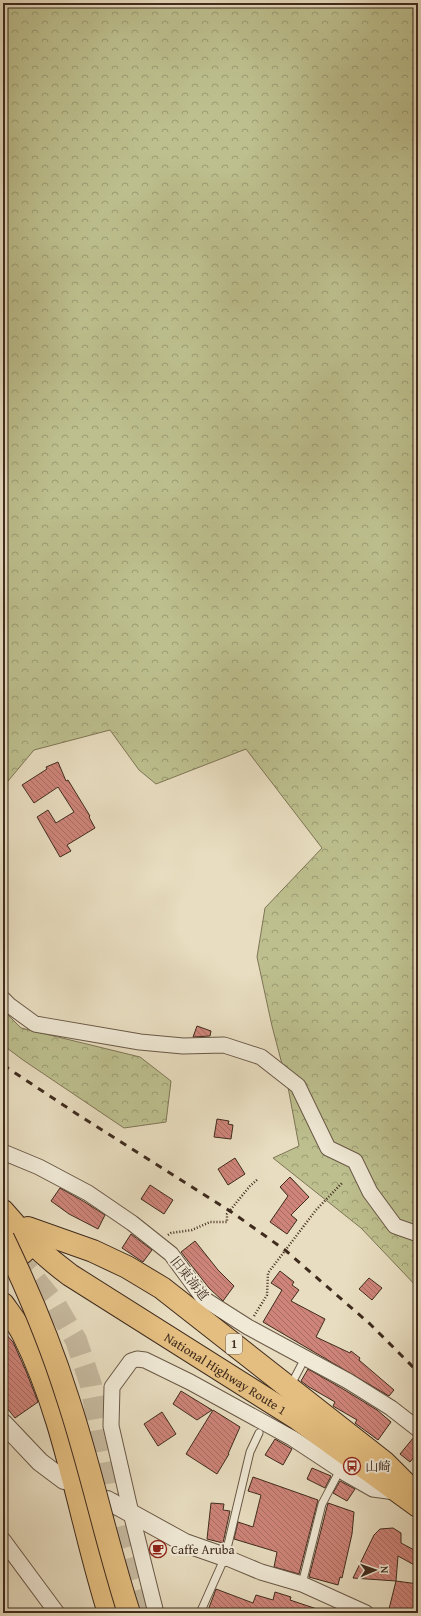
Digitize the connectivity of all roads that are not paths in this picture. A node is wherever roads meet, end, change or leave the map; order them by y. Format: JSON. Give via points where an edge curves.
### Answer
{"nodes":[{"id":1,"x":3,"y":999,"type":"edge"},
{"id":2,"x":3,"y":1152,"type":"edge"},
{"id":3,"x":3,"y":1211,"type":"edge"},
{"id":4,"x":3,"y":1225,"type":"edge"},
{"id":5,"x":418,"y":1234,"type":"edge"},
{"id":6,"x":30,"y":1236,"type":"junction"},
{"id":7,"x":3,"y":1238,"type":"edge"},
{"id":8,"x":3,"y":1258,"type":"edge"},
{"id":9,"x":3,"y":1304,"type":"edge"},
{"id":10,"x":305,"y":1358,"type":"junction"},
{"id":11,"x":294,"y":1382,"type":"dead end"},
{"id":12,"x":3,"y":1423,"type":"edge"},
{"id":13,"x":418,"y":1428,"type":"edge"},
{"id":14,"x":259,"y":1433,"type":"dead end"},
{"id":15,"x":340,"y":1470,"type":"junction"},
{"id":16,"x":64,"y":1480,"type":"dead end"},
{"id":17,"x":409,"y":1494,"type":"edge"},
{"id":18,"x":107,"y":1500,"type":"dead end"},
{"id":19,"x":418,"y":1506,"type":"edge"},
{"id":20,"x":130,"y":1513,"type":"junction"},
{"id":21,"x":3,"y":1540,"type":"edge"},
{"id":22,"x":225,"y":1558,"type":"junction"},
{"id":23,"x":302,"y":1584,"type":"junction"},
{"id":24,"x":57,"y":1613,"type":"edge"},
{"id":25,"x":109,"y":1613,"type":"edge"},
{"id":26,"x":129,"y":1613,"type":"edge"},
{"id":27,"x":156,"y":1613,"type":"edge"},
{"id":28,"x":200,"y":1613,"type":"edge"},
{"id":29,"x":366,"y":1613,"type":"edge"}],
"edges":[{"from":1,"to":5,"type":"street","via":[[35,1024],[140,1042],[183,1046],[224,1045],[261,1057],[298,1086],[328,1148],[355,1160],[370,1192],[395,1226]]},
{"from":2,"to":10,"type":"street","name":"旧東海道","via":[[39,1167],[88,1193],[171,1254],[204,1299]]},
{"from":3,"to":6,"type":"highway","name":"National Highway Route 1","number":"1"},
{"from":4,"to":6,"type":"highway","name":"National Highway Route 1","number":"1"},
{"from":6,"to":8,"type":"highway","via":[[22,1252]]},
{"from":6,"to":17,"type":"highway","name":"National Highway Route 1","number":"1","via":[[48,1259],[70,1275]]},
{"from":6,"to":17,"type":"highway","number":"1","via":[[93,1251],[162,1288],[385,1463]]},
{"from":7,"to":26,"type":"highway","bridge":true,"via":[[44,1330],[68,1397]]},
{"from":9,"to":25,"type":"highway","via":[[23,1332],[39,1368]]},
{"from":10,"to":11,"type":"lane"},
{"from":10,"to":13,"type":"street","name":"旧東海道","via":[[348,1381]]},
{"from":12,"to":16,"type":"street","via":[[40,1462]]},
{"from":14,"to":22,"type":"lane","via":[[250,1452]]},
{"from":15,"to":17,"type":"street","via":[[373,1489]]},
{"from":15,"to":20,"type":"street","via":[[292,1438],[190,1382],[145,1360],[137,1359],[131,1361],[112,1387],[111,1426]]},
{"from":15,"to":23,"type":"lane","via":[[322,1504]]},
{"from":17,"to":19,"type":"highway","name":"National Highway Route 1","number":"1"},
{"from":18,"to":20,"type":"street"},
{"from":20,"to":22,"type":"street","via":[[185,1543]]},
{"from":20,"to":27,"type":"street"},
{"from":21,"to":24,"type":"street"},
{"from":22,"to":23,"type":"street"},
{"from":22,"to":28,"type":"lane"},
{"from":23,"to":29,"type":"street"}]}
